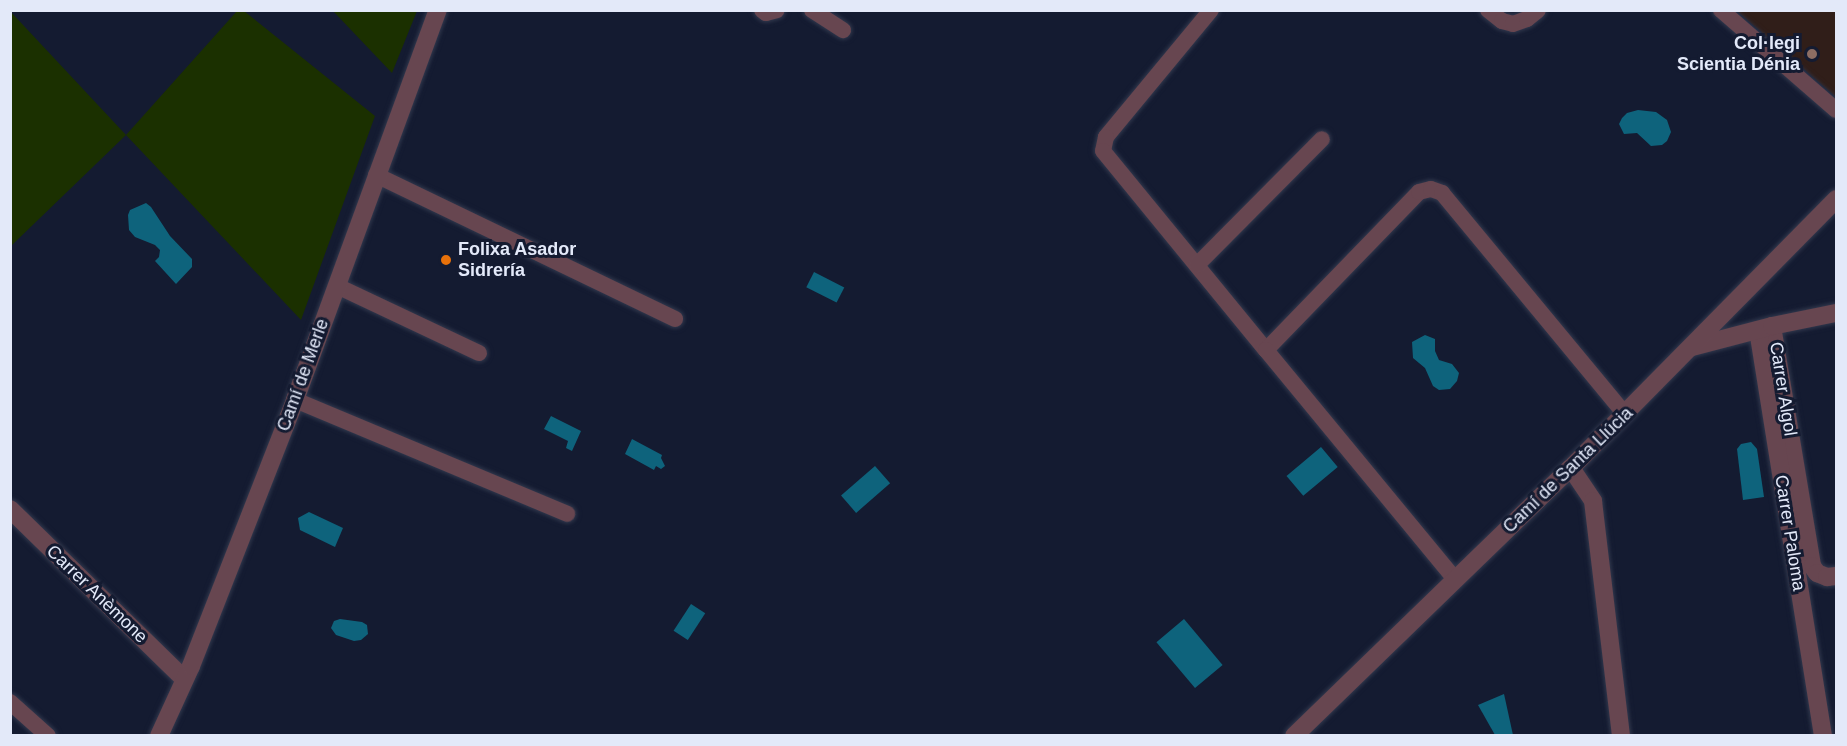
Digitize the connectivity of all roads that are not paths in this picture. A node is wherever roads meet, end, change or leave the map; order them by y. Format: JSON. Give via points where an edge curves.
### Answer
{"nodes":[{"id":1,"x":438,"y":10,"type":"edge"},
{"id":2,"x":762,"y":10,"type":"edge"},
{"id":3,"x":777,"y":10,"type":"edge"},
{"id":4,"x":812,"y":10,"type":"edge"},
{"id":5,"x":1211,"y":10,"type":"edge"},
{"id":6,"x":1488,"y":10,"type":"edge"},
{"id":7,"x":1539,"y":10,"type":"edge"},
{"id":8,"x":1721,"y":10,"type":"edge"},
{"id":9,"x":843,"y":30,"type":"dead end"},
{"id":10,"x":1836,"y":110,"type":"edge"},
{"id":11,"x":1322,"y":139,"type":"dead end"},
{"id":12,"x":376,"y":175,"type":"junction"},
{"id":13,"x":1836,"y":199,"type":"edge"},
{"id":14,"x":1197,"y":265,"type":"junction"},
{"id":15,"x":337,"y":286,"type":"junction"},
{"id":16,"x":1836,"y":313,"type":"edge"},
{"id":17,"x":675,"y":319,"type":"dead end"},
{"id":18,"x":1765,"y":328,"type":"junction"},
{"id":19,"x":1692,"y":347,"type":"junction"},
{"id":20,"x":1266,"y":350,"type":"junction"},
{"id":21,"x":480,"y":353,"type":"dead end"},
{"id":22,"x":295,"y":400,"type":"junction"},
{"id":23,"x":1625,"y":414,"type":"junction"},
{"id":24,"x":1571,"y":468,"type":"junction"},
{"id":25,"x":10,"y":509,"type":"edge"},
{"id":26,"x":567,"y":514,"type":"dead end"},
{"id":27,"x":1836,"y":576,"type":"edge"},
{"id":28,"x":1455,"y":579,"type":"junction"},
{"id":29,"x":184,"y":679,"type":"junction"},
{"id":30,"x":10,"y":702,"type":"edge"},
{"id":31,"x":48,"y":735,"type":"edge"},
{"id":32,"x":159,"y":735,"type":"edge"},
{"id":33,"x":1294,"y":735,"type":"edge"},
{"id":34,"x":1621,"y":735,"type":"edge"},
{"id":35,"x":1822,"y":735,"type":"edge"}],
"edges":[{"from":1,"to":12,"type":"street","name":"Camí de Merle"},
{"from":2,"to":3,"type":"lane"},
{"from":4,"to":9,"type":"lane"},
{"from":5,"to":14,"type":"lane","via":[[1103,143],[1109,159]]},
{"from":6,"to":7,"type":"lane","via":[[1512,24]]},
{"from":8,"to":10,"type":"lane"},
{"from":11,"to":14,"type":"lane"},
{"from":12,"to":15,"type":"street","name":"Camí de Merle"},
{"from":12,"to":17,"type":"lane"},
{"from":13,"to":19,"type":"street","name":"Camí de Santa Llúcia"},
{"from":14,"to":20,"type":"lane"},
{"from":15,"to":21,"type":"lane"},
{"from":15,"to":22,"type":"street","name":"Camí de Merle"},
{"from":16,"to":18,"type":"street"},
{"from":18,"to":19,"type":"street"},
{"from":18,"to":27,"type":"street","name":"Carrer Algol","via":[[1812,566],[1816,573]]},
{"from":18,"to":35,"type":"street","name":"Carrer Paloma"},
{"from":19,"to":23,"type":"street","name":"Camí de Santa Llúcia"},
{"from":20,"to":23,"type":"lane","via":[[1419,192],[1431,189],[1442,193]]},
{"from":20,"to":28,"type":"lane"},
{"from":22,"to":26,"type":"lane"},
{"from":22,"to":29,"type":"street","name":"Camí de Merle"},
{"from":23,"to":24,"type":"street","name":"Camí de Santa Llúcia"},
{"from":24,"to":28,"type":"street","name":"Camí de Santa Llúcia"},
{"from":24,"to":34,"type":"street","via":[[1593,501]]},
{"from":25,"to":29,"type":"street","name":"Carrer Anèmone"},
{"from":28,"to":33,"type":"street","name":"Camí de Santa Llúcia"},
{"from":29,"to":32,"type":"street","name":"Camí de Merle"},
{"from":30,"to":31,"type":"lane"}]}
